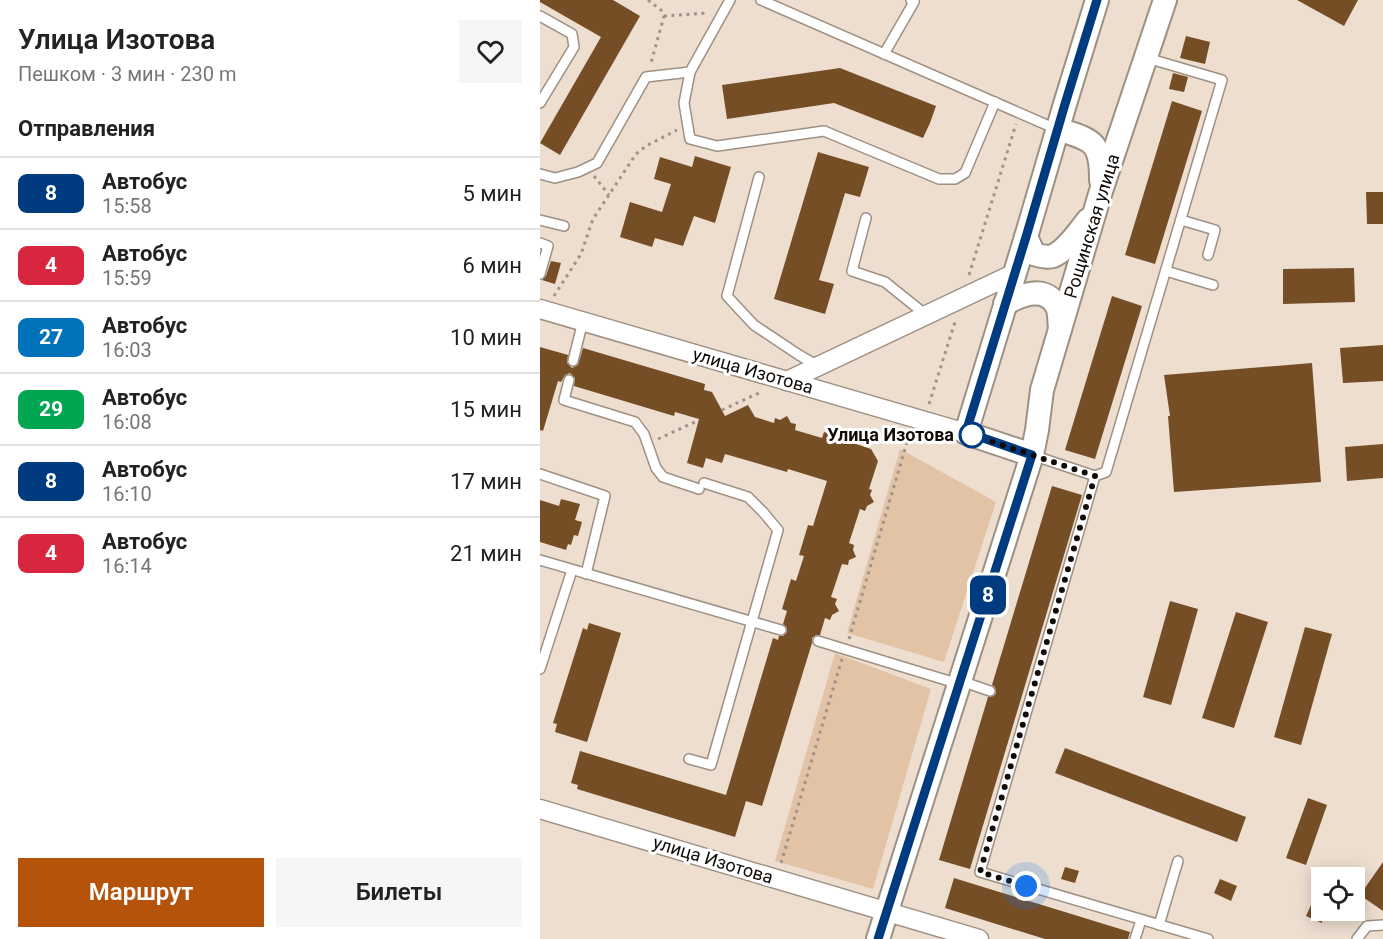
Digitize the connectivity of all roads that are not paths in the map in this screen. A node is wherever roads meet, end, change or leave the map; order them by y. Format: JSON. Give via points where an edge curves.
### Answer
{"nodes":[{"id":1,"x":730,"y":0,"type":"edge"},
{"id":2,"x":761,"y":0,"type":"edge"},
{"id":3,"x":910,"y":0,"type":"edge"},
{"id":4,"x":1097,"y":0,"type":"edge"},
{"id":5,"x":1165,"y":0,"type":"edge"},
{"id":6,"x":540,"y":16,"type":"edge"},
{"id":7,"x":884,"y":54,"type":"junction"},
{"id":8,"x":1146,"y":57,"type":"junction"},
{"id":9,"x":690,"y":72,"type":"junction"},
{"id":10,"x":995,"y":102,"type":"junction"},
{"id":11,"x":540,"y":103,"type":"edge"},
{"id":12,"x":1057,"y":129,"type":"junction"},
{"id":13,"x":540,"y":174,"type":"edge"},
{"id":14,"x":759,"y":177,"type":"dead end"},
{"id":15,"x":1099,"y":200,"type":"junction"},
{"id":16,"x":866,"y":218,"type":"dead end"},
{"id":17,"x":540,"y":220,"type":"edge"},
{"id":18,"x":1181,"y":220,"type":"junction"},
{"id":19,"x":564,"y":226,"type":"dead end"},
{"id":20,"x":1026,"y":237,"type":"junction"},
{"id":21,"x":540,"y":243,"type":"edge"},
{"id":22,"x":1208,"y":255,"type":"dead end"},
{"id":23,"x":1166,"y":271,"type":"junction"},
{"id":24,"x":540,"y":274,"type":"edge"},
{"id":25,"x":1013,"y":274,"type":"junction"},
{"id":26,"x":1213,"y":285,"type":"dead end"},
{"id":27,"x":1005,"y":304,"type":"junction"},
{"id":28,"x":543,"y":309,"type":"edge"},
{"id":29,"x":926,"y":315,"type":"junction"},
{"id":30,"x":583,"y":321,"type":"junction"},
{"id":31,"x":1060,"y":330,"type":"junction"},
{"id":32,"x":573,"y":361,"type":"dead end"},
{"id":33,"x":818,"y":366,"type":"junction"},
{"id":34,"x":569,"y":380,"type":"dead end"},
{"id":35,"x":787,"y":381,"type":"junction"},
{"id":36,"x":966,"y":432,"type":"junction"},
{"id":37,"x":1032,"y":455,"type":"junction"},
{"id":38,"x":540,"y":474,"type":"edge"},
{"id":39,"x":1095,"y":476,"type":"junction"},
{"id":40,"x":540,"y":560,"type":"edge"},
{"id":41,"x":572,"y":570,"type":"junction"},
{"id":42,"x":586,"y":574,"type":"junction"},
{"id":43,"x":752,"y":622,"type":"junction"},
{"id":44,"x":781,"y":630,"type":"dead end"},
{"id":45,"x":818,"y":641,"type":"dead end"},
{"id":46,"x":540,"y":669,"type":"edge"},
{"id":47,"x":960,"y":682,"type":"junction"},
{"id":48,"x":990,"y":691,"type":"dead end"},
{"id":49,"x":689,"y":759,"type":"dead end"},
{"id":50,"x":540,"y":809,"type":"edge"},
{"id":51,"x":1178,"y":861,"type":"dead end"},
{"id":52,"x":886,"y":911,"type":"junction"},
{"id":53,"x":1141,"y":920,"type":"junction"},
{"id":54,"x":1159,"y":925,"type":"junction"},
{"id":55,"x":1383,"y":926,"type":"edge"},
{"id":56,"x":878,"y":939,"type":"edge"},
{"id":57,"x":979,"y":939,"type":"edge"},
{"id":58,"x":1135,"y":939,"type":"edge"},
{"id":59,"x":1208,"y":939,"type":"edge"},
{"id":60,"x":1357,"y":939,"type":"edge"}],
"edges":[{"from":1,"to":9,"type":"lane"},
{"from":2,"to":7,"type":"lane"},
{"from":3,"to":7,"type":"lane","via":[[914,2]]},
{"from":4,"to":12,"type":"street"},
{"from":5,"to":8,"type":"street","name":"Рощинская улица"},
{"from":6,"to":11,"type":"lane","via":[[572,34],[574,47]]},
{"from":7,"to":10,"type":"lane"},
{"from":8,"to":15,"type":"street","name":"Рощинская улица"},
{"from":8,"to":18,"type":"lane","via":[[1222,80]]},
{"from":9,"to":10,"type":"lane","via":[[684,103],[690,139],[717,146],[824,131],[939,179],[955,179],[965,173]]},
{"from":9,"to":13,"type":"lane","via":[[646,77],[597,163],[555,178]]},
{"from":10,"to":12,"type":"lane"},
{"from":12,"to":15,"type":"street","via":[[1088,139],[1099,152]]},
{"from":12,"to":20,"type":"street"},
{"from":14,"to":33,"type":"lane","via":[[727,296],[754,324]]},
{"from":15,"to":20,"type":"street","via":[[1075,237],[1053,256],[1034,254]]},
{"from":15,"to":31,"type":"street","name":"Рощинская улица"},
{"from":16,"to":29,"type":"lane","via":[[852,271],[885,282]]},
{"from":17,"to":19,"type":"lane"},
{"from":18,"to":22,"type":"lane","via":[[1215,230]]},
{"from":18,"to":23,"type":"lane"},
{"from":20,"to":25,"type":"street"},
{"from":21,"to":24,"type":"lane","via":[[548,246]]},
{"from":23,"to":26,"type":"lane"},
{"from":23,"to":39,"type":"lane","via":[[1106,472]]},
{"from":25,"to":27,"type":"street"},
{"from":25,"to":29,"type":"street"},
{"from":27,"to":31,"type":"street","via":[[1029,293],[1048,296],[1057,306]]},
{"from":27,"to":36,"type":"street"},
{"from":28,"to":30,"type":"street","name":"улица Изотова"},
{"from":29,"to":33,"type":"street"},
{"from":30,"to":32,"type":"lane"},
{"from":30,"to":35,"type":"street","name":"улица Изотова"},
{"from":31,"to":37,"type":"street","name":"Рощинская улица","via":[[1042,390]]},
{"from":33,"to":35,"type":"street"},
{"from":34,"to":43,"type":"lane","via":[[564,400],[635,422],[663,477],[748,497],[778,530]]},
{"from":35,"to":36,"type":"street","name":"улица Изотова"},
{"from":36,"to":37,"type":"street"},
{"from":37,"to":39,"type":"lane"},
{"from":37,"to":47,"type":"street","name":"Рощинская улица"},
{"from":38,"to":42,"type":"lane","via":[[605,496]]},
{"from":39,"to":53,"type":"lane","via":[[1025,701],[980,872]]},
{"from":40,"to":41,"type":"lane"},
{"from":41,"to":42,"type":"lane"},
{"from":41,"to":46,"type":"lane"},
{"from":42,"to":43,"type":"lane"},
{"from":43,"to":44,"type":"lane"},
{"from":43,"to":49,"type":"lane","via":[[711,765]]},
{"from":45,"to":47,"type":"lane"},
{"from":47,"to":48,"type":"lane"},
{"from":47,"to":52,"type":"street","name":"Рощинская улица"},
{"from":50,"to":52,"type":"street","name":"улица Изотова"},
{"from":51,"to":54,"type":"lane"},
{"from":52,"to":56,"type":"street","name":"Рощинская улица"},
{"from":52,"to":57,"type":"street","name":"улица Изотова"},
{"from":53,"to":54,"type":"lane"},
{"from":53,"to":58,"type":"lane"},
{"from":54,"to":59,"type":"lane"},
{"from":55,"to":60,"type":"lane","via":[[1367,926]]}]}
